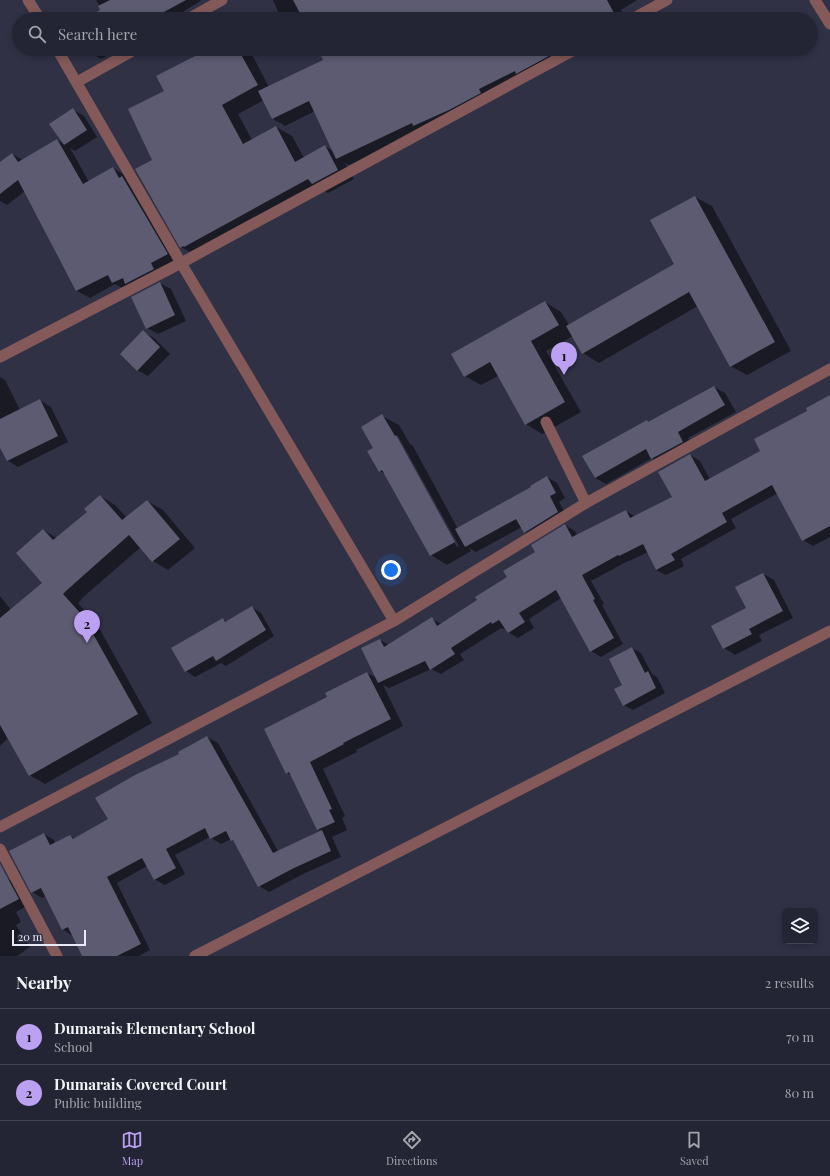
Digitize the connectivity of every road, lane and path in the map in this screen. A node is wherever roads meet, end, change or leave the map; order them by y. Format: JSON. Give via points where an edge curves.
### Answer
{"nodes":[{"id":1,"x":28,"y":0,"type":"edge"},
{"id":2,"x":222,"y":0,"type":"edge"},
{"id":3,"x":667,"y":0,"type":"edge"},
{"id":4,"x":815,"y":0,"type":"edge"},
{"id":5,"x":36,"y":12,"type":"edge"},
{"id":6,"x":201,"y":12,"type":"edge"},
{"id":7,"x":645,"y":12,"type":"edge"},
{"id":8,"x":830,"y":24,"type":"edge"},
{"id":9,"x":61,"y":56,"type":"edge"},
{"id":10,"x":123,"y":56,"type":"edge"},
{"id":11,"x":563,"y":56,"type":"edge"},
{"id":12,"x":77,"y":82,"type":"junction"},
{"id":13,"x":181,"y":263,"type":"junction"},
{"id":14,"x":0,"y":357,"type":"edge"},
{"id":15,"x":830,"y":369,"type":"edge"},
{"id":16,"x":546,"y":422,"type":"dead end"},
{"id":17,"x":586,"y":503,"type":"junction"},
{"id":18,"x":394,"y":621,"type":"junction"},
{"id":19,"x":830,"y":631,"type":"edge"},
{"id":20,"x":0,"y":827,"type":"edge"},
{"id":21,"x":0,"y":849,"type":"edge"},
{"id":22,"x":57,"y":956,"type":"edge"},
{"id":23,"x":195,"y":956,"type":"edge"}],
"edges":[{"from":1,"to":5,"type":"street"},
{"from":2,"to":6,"type":"street"},
{"from":3,"to":7,"type":"street"},
{"from":4,"to":8,"type":"street"},
{"from":9,"to":12,"type":"street"},
{"from":10,"to":12,"type":"street"},
{"from":11,"to":13,"type":"street"},
{"from":12,"to":13,"type":"street"},
{"from":13,"to":14,"type":"street"},
{"from":13,"to":18,"type":"street"},
{"from":15,"to":17,"type":"street"},
{"from":16,"to":17,"type":"street"},
{"from":17,"to":18,"type":"street"},
{"from":18,"to":20,"type":"street"},
{"from":19,"to":23,"type":"street"},
{"from":21,"to":22,"type":"street"}]}
